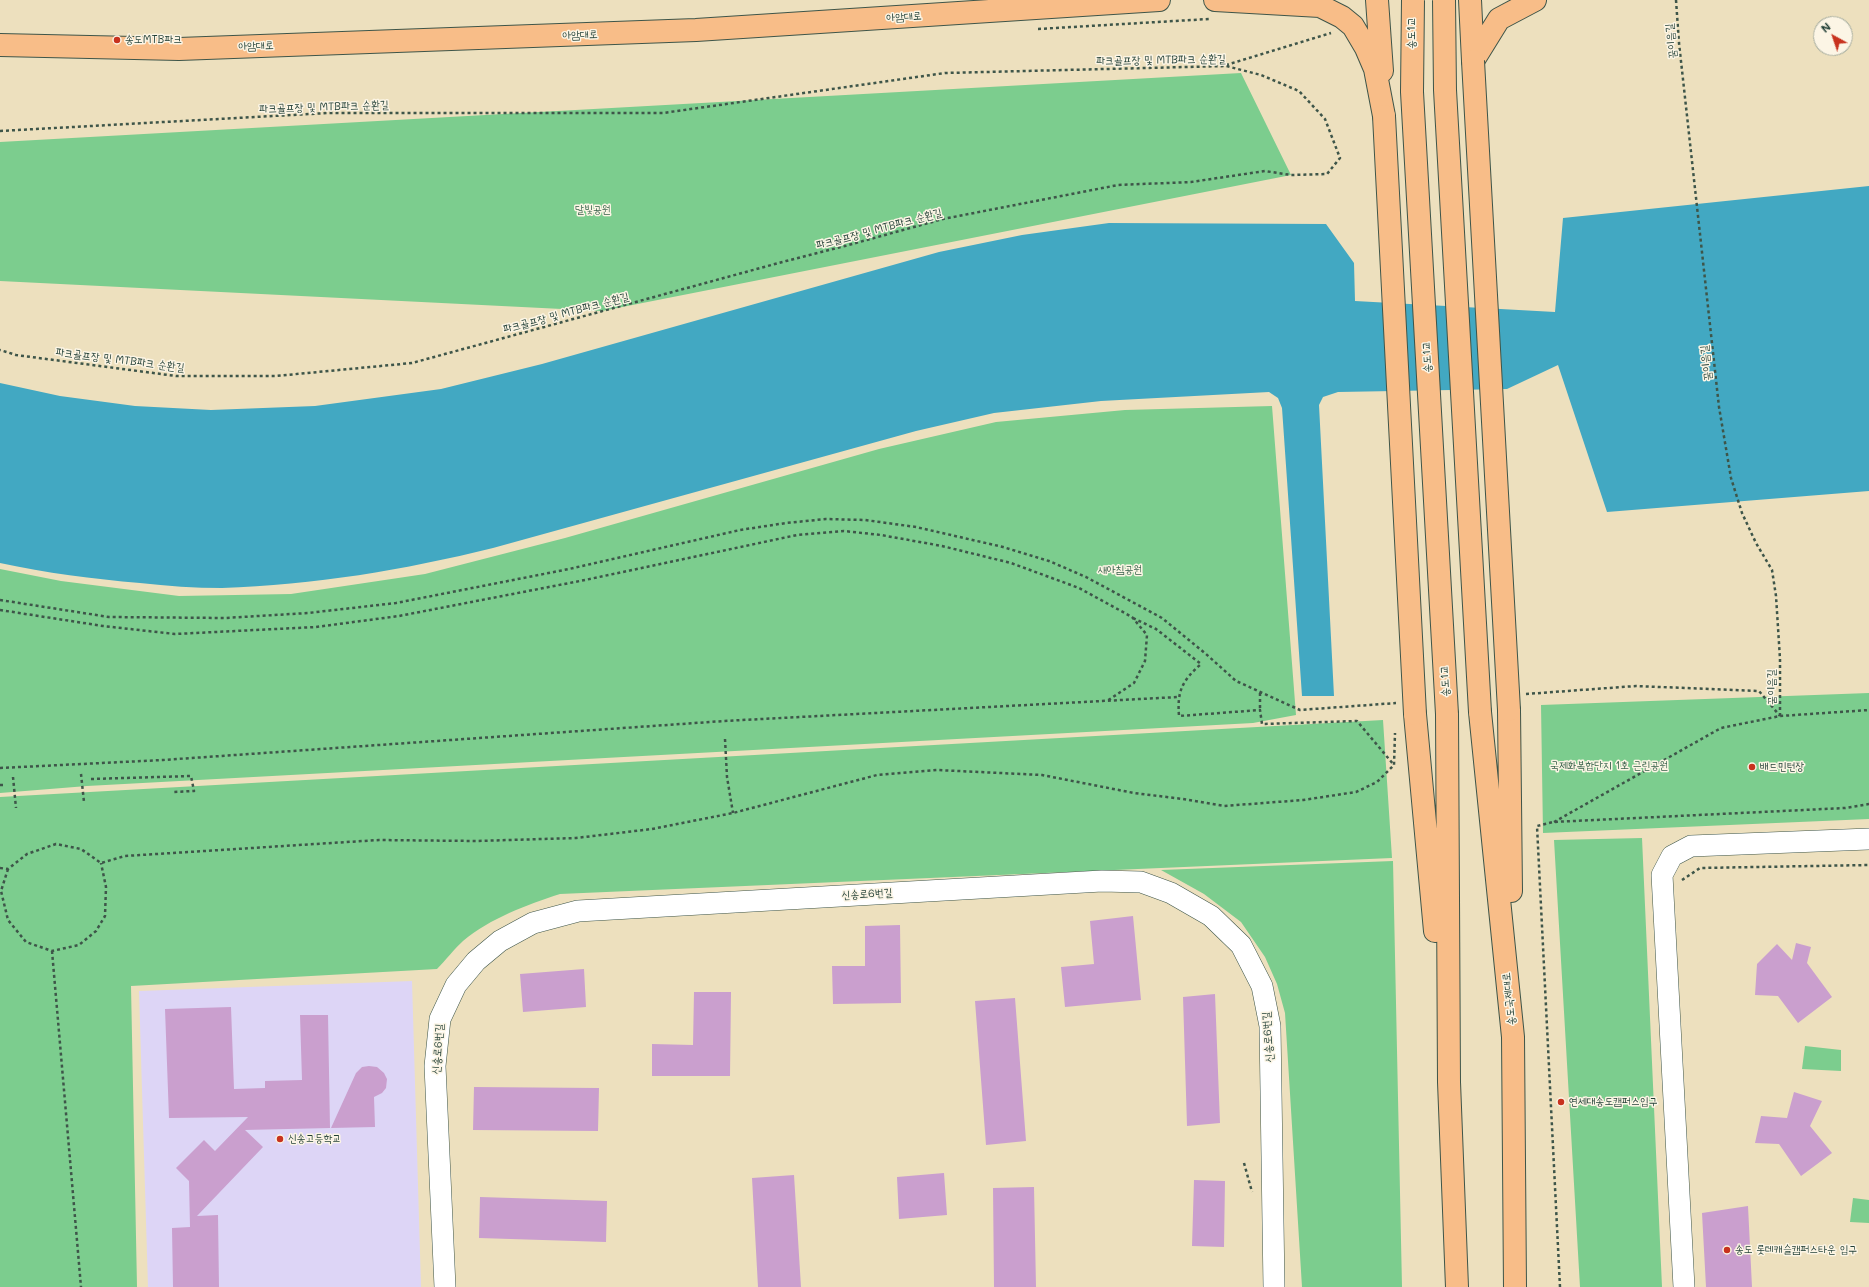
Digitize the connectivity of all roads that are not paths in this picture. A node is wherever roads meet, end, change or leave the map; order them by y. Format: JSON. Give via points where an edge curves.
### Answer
{"nodes":[{"id":1,"x":1159,"y":0,"type":"edge"},
{"id":2,"x":1215,"y":0,"type":"edge"},
{"id":3,"x":1377,"y":0,"type":"edge"},
{"id":4,"x":1413,"y":0,"type":"edge"},
{"id":5,"x":1444,"y":0,"type":"edge"},
{"id":6,"x":1470,"y":0,"type":"edge"},
{"id":7,"x":1535,"y":0,"type":"edge"},
{"id":8,"x":1132,"y":1,"type":"edge"},
{"id":9,"x":0,"y":45,"type":"edge"},
{"id":10,"x":1473,"y":61,"type":"junction"},
{"id":11,"x":1384,"y":116,"type":"junction"},
{"id":12,"x":1869,"y":839,"type":"edge"},
{"id":13,"x":1513,"y":1037,"type":"junction"},
{"id":14,"x":1449,"y":1082,"type":"junction"},
{"id":15,"x":445,"y":1287,"type":"edge"},
{"id":16,"x":1274,"y":1287,"type":"edge"},
{"id":17,"x":1457,"y":1287,"type":"edge"},
{"id":18,"x":1515,"y":1287,"type":"edge"},
{"id":19,"x":1684,"y":1287,"type":"edge"}],
"edges":[{"from":1,"to":8,"type":"main road","name":"아암대로"},
{"from":2,"to":11,"type":"main road","via":[[1320,6],[1342,17],[1353,26],[1375,69]]},
{"from":3,"to":11,"type":"main road"},
{"from":4,"to":14,"type":"main road","name":"송도1교","bridge":true,"via":[[1412,92],[1447,714]]},
{"from":5,"to":13,"type":"main road","name":"송도국제대로","bridge":true,"via":[[1445,98],[1480,712]]},
{"from":6,"to":10,"type":"main road"},
{"from":7,"to":10,"type":"main road","via":[[1499,19]]},
{"from":8,"to":9,"type":"main road","name":"아암대로","via":[[696,30],[179,49]]},
{"from":10,"to":13,"type":"main road","bridge":true,"via":[[1509,710]]},
{"from":11,"to":14,"type":"main road","bridge":true,"via":[[1415,714]]},
{"from":12,"to":19,"type":"street","via":[[1691,846],[1672,856],[1662,875]]},
{"from":13,"to":18,"type":"main road","name":"송도국제대로"},
{"from":14,"to":17,"type":"main road"},
{"from":15,"to":16,"type":"street","name":"신송로6번길","via":[[435,1066],[440,1019],[456,985],[476,961],[500,941],[533,923],[578,911],[1102,881],[1141,882],[1171,893],[1211,916],[1241,945],[1262,986],[1270,1026]]}]}
